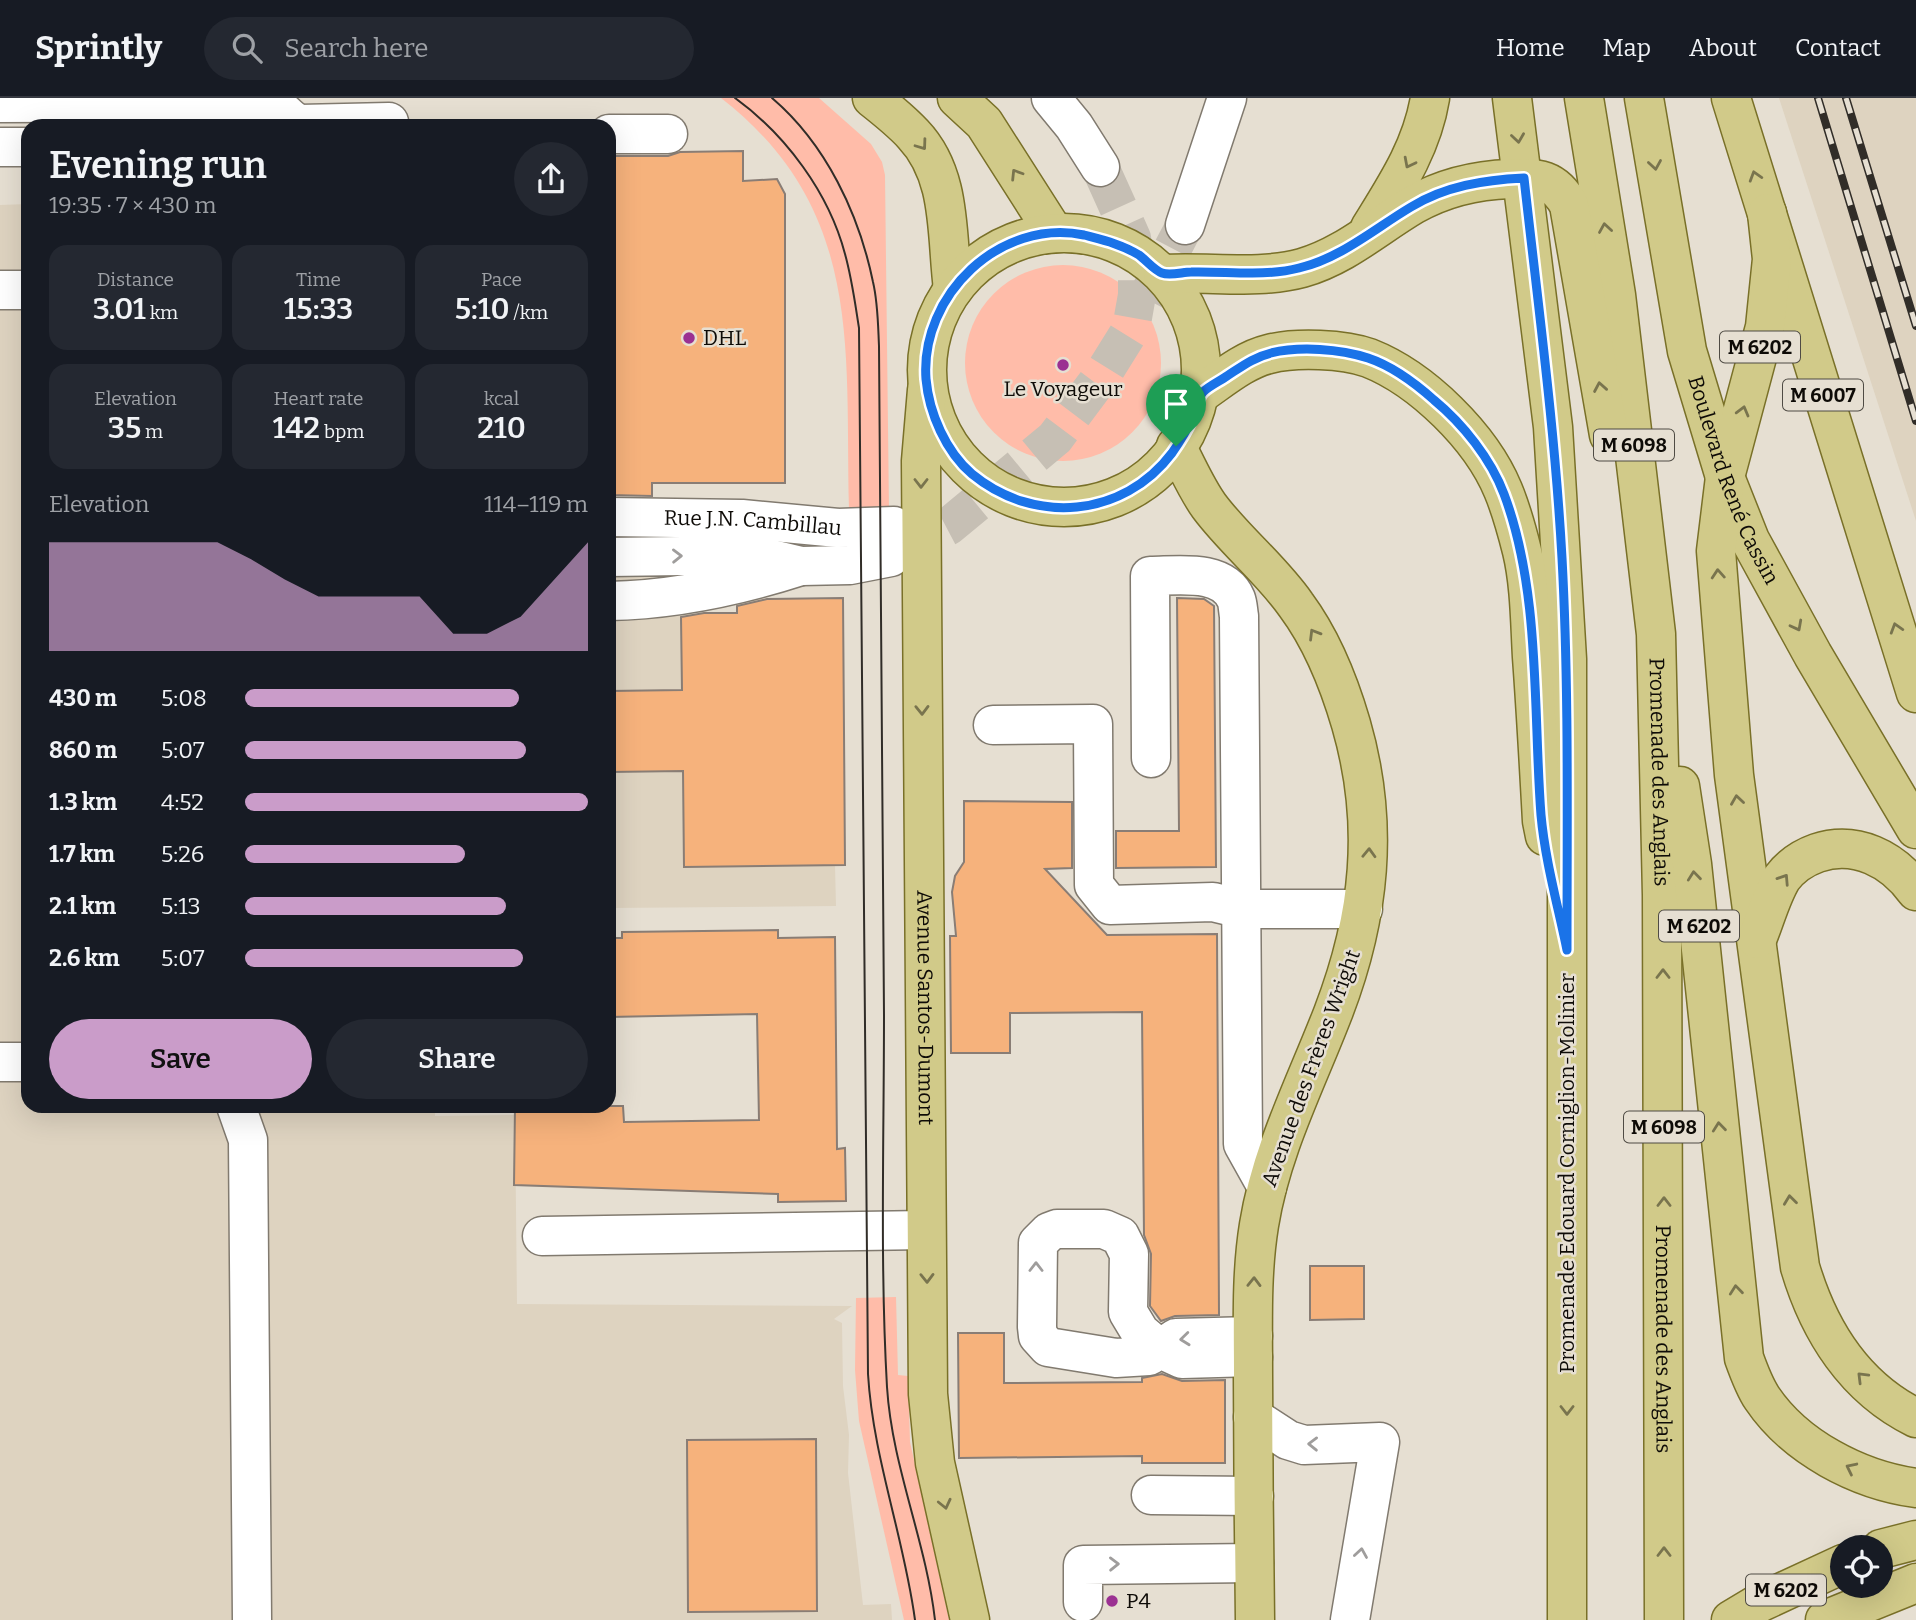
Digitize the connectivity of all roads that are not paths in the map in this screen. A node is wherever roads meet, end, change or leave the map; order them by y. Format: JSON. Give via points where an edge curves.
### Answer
{"nodes":[{"id":1,"x":327,"y":98,"type":"edge"},
{"id":2,"x":872,"y":98,"type":"edge"},
{"id":3,"x":957,"y":98,"type":"edge"},
{"id":4,"x":1051,"y":98,"type":"edge"},
{"id":5,"x":1227,"y":98,"type":"edge"},
{"id":6,"x":1430,"y":98,"type":"edge"},
{"id":7,"x":1512,"y":98,"type":"edge"},
{"id":8,"x":1584,"y":98,"type":"edge"},
{"id":9,"x":1644,"y":98,"type":"edge"},
{"id":10,"x":1731,"y":98,"type":"edge"},
{"id":11,"x":0,"y":103,"type":"edge"},
{"id":12,"x":390,"y":111,"type":"edge"},
{"id":13,"x":291,"y":119,"type":"edge"},
{"id":14,"x":335,"y":119,"type":"edge"},
{"id":15,"x":616,"y":134,"type":"edge"},
{"id":16,"x":668,"y":134,"type":"dead end"},
{"id":17,"x":0,"y":147,"type":"edge"},
{"id":18,"x":21,"y":147,"type":"edge"},
{"id":19,"x":1100,"y":167,"type":"tunnel mouth"},
{"id":20,"x":1524,"y":178,"type":"junction"},
{"id":21,"x":1767,"y":213,"type":"junction"},
{"id":22,"x":1185,"y":225,"type":"tunnel mouth"},
{"id":23,"x":1053,"y":231,"type":"junction"},
{"id":24,"x":1363,"y":238,"type":"junction"},
{"id":25,"x":1163,"y":274,"type":"junction"},
{"id":26,"x":953,"y":289,"type":"junction"},
{"id":27,"x":0,"y":290,"type":"edge"},
{"id":28,"x":21,"y":290,"type":"edge"},
{"id":29,"x":927,"y":390,"type":"junction"},
{"id":30,"x":1200,"y":394,"type":"junction"},
{"id":31,"x":1176,"y":446,"type":"junction"},
{"id":32,"x":1725,"y":477,"type":"junction"},
{"id":33,"x":616,"y":517,"type":"edge"},
{"id":34,"x":616,"y":557,"type":"edge"},
{"id":35,"x":802,"y":566,"type":"junction"},
{"id":36,"x":1651,"y":596,"type":"junction"},
{"id":37,"x":616,"y":601,"type":"edge"},
{"id":38,"x":1656,"y":634,"type":"junction"},
{"id":39,"x":1916,"y":693,"type":"edge"},
{"id":40,"x":993,"y":725,"type":"dead end"},
{"id":41,"x":1151,"y":758,"type":"dead end"},
{"id":42,"x":1916,"y":828,"type":"edge"},
{"id":43,"x":1916,"y":891,"type":"edge"},
{"id":44,"x":1242,"y":909,"type":"junction"},
{"id":45,"x":1363,"y":909,"type":"junction"},
{"id":46,"x":1756,"y":941,"type":"junction"},
{"id":47,"x":1567,"y":950,"type":"junction"},
{"id":48,"x":0,"y":1062,"type":"edge"},
{"id":49,"x":21,"y":1062,"type":"edge"},
{"id":50,"x":238,"y":1113,"type":"edge"},
{"id":51,"x":1267,"y":1187,"type":"junction"},
{"id":52,"x":926,"y":1230,"type":"junction"},
{"id":53,"x":542,"y":1237,"type":"dead end"},
{"id":54,"x":1253,"y":1347,"type":"junction"},
{"id":55,"x":1160,"y":1349,"type":"dead end"},
{"id":56,"x":1253,"y":1417,"type":"junction"},
{"id":57,"x":1916,"y":1418,"type":"edge"},
{"id":58,"x":1916,"y":1488,"type":"edge"},
{"id":59,"x":1151,"y":1495,"type":"dead end"},
{"id":60,"x":1254,"y":1496,"type":"junction"},
{"id":61,"x":1916,"y":1539,"type":"edge"},
{"id":62,"x":1893,"y":1546,"type":"edge"},
{"id":63,"x":1254,"y":1563,"type":"junction"},
{"id":64,"x":1830,"y":1570,"type":"edge"},
{"id":65,"x":1916,"y":1583,"type":"edge"},
{"id":66,"x":1083,"y":1602,"type":"dead end"},
{"id":67,"x":252,"y":1620,"type":"edge"},
{"id":68,"x":970,"y":1620,"type":"edge"},
{"id":69,"x":1255,"y":1620,"type":"edge"},
{"id":70,"x":1350,"y":1620,"type":"edge"},
{"id":71,"x":1567,"y":1620,"type":"edge"},
{"id":72,"x":1664,"y":1620,"type":"edge"},
{"id":73,"x":1731,"y":1620,"type":"edge"},
{"id":74,"x":1825,"y":1620,"type":"edge"}],
"edges":[{"from":1,"to":12,"type":"lane"},
{"from":2,"to":26,"type":"main road","one_way":true,"via":[[914,134],[938,172],[945,197]]},
{"from":23,"to":3,"type":"main road","one_way":true,"via":[[984,123]]},
{"from":4,"to":19,"type":"lane"},
{"from":5,"to":22,"type":"lane"},
{"from":6,"to":24,"type":"main road","one_way":true,"via":[[1419,143]]},
{"from":7,"to":20,"type":"main road","name":"Promenade Edouard Corniglion-Molinier","one_way":true},
{"from":36,"to":8,"type":"main road","name":"Promenade des Anglais","number":"M 6098","one_way":true,"via":[[1616,295]]},
{"from":9,"to":32,"type":"main road","name":"Boulevard René Cassin","one_way":true,"via":[[1687,351]]},
{"from":21,"to":10,"type":"main road","number":"M 6007","one_way":true},
{"from":11,"to":13,"type":"lane","via":[[268,102]]},
{"from":12,"to":14,"type":"lane"},
{"from":15,"to":16,"type":"lane"},
{"from":17,"to":18,"type":"lane"},
{"from":20,"to":24,"type":"main road","via":[[1482,181],[1441,192]]},
{"from":36,"to":20,"type":"main road","one_way":true,"via":[[1614,459],[1569,205],[1549,183]]},
{"from":20,"to":47,"type":"main road","name":"Promenade Edouard Corniglion-Molinier","via":[[1553,428],[1562,556],[1567,659]]},
{"from":32,"to":21,"type":"main road","number":"M 6202","one_way":true,"via":[[1765,327],[1772,259]]},
{"from":39,"to":21,"type":"main road","number":"M 6007","one_way":true},
{"from":23,"to":25,"type":"main road","via":[[1121,245]]},
{"from":23,"to":26,"type":"main road","via":[[1009,242],[971,266]]},
{"from":24,"to":25,"type":"main road","via":[[1301,268],[1253,274]]},
{"from":25,"to":30,"type":"main road","via":[[1179,290],[1194,322],[1203,367]]},
{"from":26,"to":29,"type":"main road","via":[[928,344]]},
{"from":27,"to":28,"type":"lane"},
{"from":29,"to":31,"type":"main road","via":[[942,435],[970,472],[1008,497],[1053,508],[1100,504],[1141,485]]},
{"from":29,"to":52,"type":"main road","name":"Avenue Santos-Dumont","one_way":true,"via":[[921,461]]},
{"from":30,"to":31,"type":"main road"},
{"from":30,"to":47,"type":"main road","via":[[1248,362],[1269,354],[1303,350],[1367,357],[1393,369],[1435,400],[1484,456],[1503,489],[1522,552],[1542,821]]},
{"from":45,"to":31,"type":"main road","name":"Avenue des Frères Wright","one_way":true,"via":[[1367,811],[1361,764],[1338,685],[1296,605],[1210,507]]},
{"from":32,"to":42,"type":"main road","name":"Boulevard René Cassin","one_way":true,"via":[[1750,540],[1813,656]]},
{"from":46,"to":32,"type":"main road","number":"M 6202","one_way":true,"via":[[1734,775],[1716,551]]},
{"from":33,"to":35,"type":"lane","name":"Rue J.N. Cambillau","via":[[742,519],[838,528],[892,541],[850,565]]},
{"from":34,"to":35,"type":"lane","one_way":true,"via":[[755,555]]},
{"from":35,"to":37,"type":"lane","via":[[751,583]]},
{"from":36,"to":38,"type":"main road","name":"Promenade des Anglais","number":"M 6098"},
{"from":58,"to":38,"type":"main road","number":"M 6202","one_way":true,"via":[[1857,1472],[1802,1439],[1760,1396],[1744,1359],[1692,864]]},
{"from":72,"to":38,"type":"main road","name":"Promenade des Anglais","number":"M 6098","one_way":true,"via":[[1662,895]]},
{"from":40,"to":44,"type":"lane","via":[[1093,723],[1094,886],[1110,905],[1213,902]]},
{"from":41,"to":44,"type":"lane","via":[[1150,576],[1209,577],[1236,598],[1239,616]]},
{"from":46,"to":43,"type":"main road","number":"M 6202","one_way":true,"via":[[1782,879],[1798,861],[1830,849],[1870,853],[1907,878]]},
{"from":44,"to":45,"type":"lane"},
{"from":44,"to":51,"type":"lane","via":[[1243,1144]]},
{"from":45,"to":51,"type":"main road","name":"Avenue des Frères Wright","via":[[1334,1010],[1273,1159]]},
{"from":57,"to":46,"type":"main road","number":"M 6202","one_way":true,"via":[[1883,1398],[1858,1374],[1824,1329],[1811,1302],[1800,1267]]},
{"from":47,"to":71,"type":"main road","name":"Promenade Edouard Corniglion-Molinier","one_way":true},
{"from":48,"to":49,"type":"lane"},
{"from":50,"to":67,"type":"lane","via":[[248,1140]]},
{"from":54,"to":51,"type":"main road","name":"Avenue des Frères Wright","one_way":true,"via":[[1254,1272]]},
{"from":52,"to":53,"type":"lane"},
{"from":52,"to":68,"type":"main road","name":"Avenue Santos-Dumont","one_way":true,"via":[[930,1430]]},
{"from":54,"to":55,"type":"lane","via":[[1182,1359]]},
{"from":54,"to":56,"type":"main road","name":"Avenue des Frères Wright"},
{"from":56,"to":60,"type":"main road","name":"Avenue des Frères Wright"},
{"from":70,"to":56,"type":"lane","one_way":true,"via":[[1380,1442],[1304,1445]]},
{"from":59,"to":60,"type":"lane"},
{"from":60,"to":63,"type":"main road","name":"Avenue des Frères Wright"},
{"from":61,"to":62,"type":"main road"},
{"from":66,"to":63,"type":"lane","one_way":true,"via":[[1083,1565]]},
{"from":63,"to":69,"type":"main road","name":"Avenue des Frères Wright"},
{"from":64,"to":73,"type":"main road","number":"M 6202"},
{"from":65,"to":74,"type":"main road","number":"M 6202"}]}
